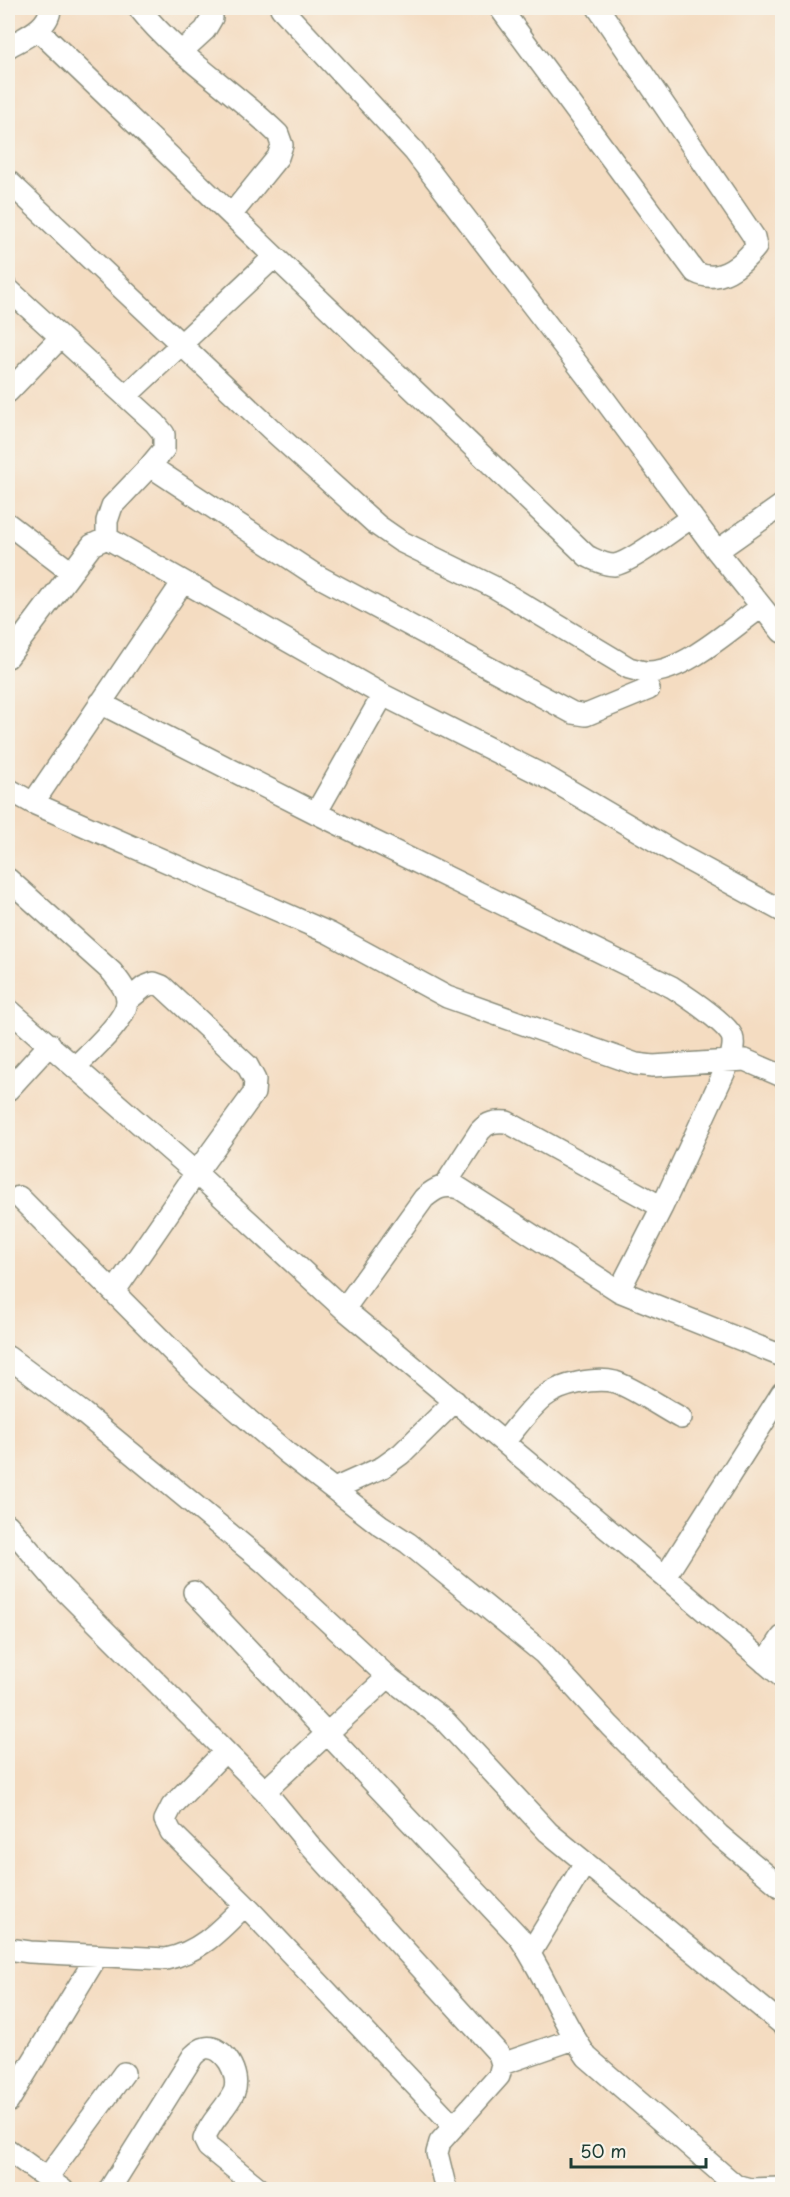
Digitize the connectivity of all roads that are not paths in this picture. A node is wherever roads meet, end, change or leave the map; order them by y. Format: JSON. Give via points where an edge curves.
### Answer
{"nodes":[{"id":1,"x":50,"y":8,"type":"edge"},
{"id":2,"x":139,"y":8,"type":"edge"},
{"id":3,"x":211,"y":8,"type":"edge"},
{"id":4,"x":281,"y":8,"type":"edge"},
{"id":5,"x":500,"y":8,"type":"edge"},
{"id":6,"x":598,"y":8,"type":"edge"},
{"id":7,"x":38,"y":30,"type":"junction"},
{"id":8,"x":8,"y":47,"type":"edge"},
{"id":9,"x":182,"y":52,"type":"junction"},
{"id":10,"x":8,"y":181,"type":"edge"},
{"id":11,"x":231,"y":215,"type":"junction"},
{"id":12,"x":274,"y":257,"type":"junction"},
{"id":13,"x":8,"y":289,"type":"edge"},
{"id":14,"x":60,"y":338,"type":"junction"},
{"id":15,"x":181,"y":344,"type":"junction"},
{"id":16,"x":8,"y":392,"type":"edge"},
{"id":17,"x":126,"y":396,"type":"junction"},
{"id":18,"x":150,"y":466,"type":"junction"},
{"id":19,"x":783,"y":505,"type":"edge"},
{"id":20,"x":692,"y":517,"type":"junction"},
{"id":21,"x":8,"y":524,"type":"edge"},
{"id":22,"x":107,"y":538,"type":"junction"},
{"id":23,"x":717,"y":551,"type":"junction"},
{"id":24,"x":71,"y":572,"type":"junction"},
{"id":25,"x":183,"y":582,"type":"junction"},
{"id":26,"x":761,"y":607,"type":"junction"},
{"id":27,"x":780,"y":624,"type":"edge"},
{"id":28,"x":8,"y":657,"type":"edge"},
{"id":29,"x":650,"y":688,"type":"dead end"},
{"id":30,"x":383,"y":695,"type":"junction"},
{"id":31,"x":100,"y":703,"type":"junction"},
{"id":32,"x":10,"y":794,"type":"edge"},
{"id":33,"x":33,"y":803,"type":"junction"},
{"id":34,"x":316,"y":813,"type":"junction"},
{"id":35,"x":8,"y":879,"type":"edge"},
{"id":36,"x":783,"y":911,"type":"edge"},
{"id":37,"x":127,"y":1001,"type":"junction"},
{"id":38,"x":8,"y":1009,"type":"edge"},
{"id":39,"x":50,"y":1044,"type":"junction"},
{"id":40,"x":730,"y":1060,"type":"junction"},
{"id":41,"x":75,"y":1067,"type":"junction"},
{"id":42,"x":783,"y":1076,"type":"edge"},
{"id":43,"x":8,"y":1090,"type":"edge"},
{"id":44,"x":196,"y":1173,"type":"junction"},
{"id":45,"x":445,"y":1185,"type":"junction"},
{"id":46,"x":18,"y":1197,"type":"dead end"},
{"id":47,"x":662,"y":1207,"type":"junction"},
{"id":48,"x":619,"y":1291,"type":"junction"},
{"id":49,"x":114,"y":1293,"type":"junction"},
{"id":50,"x":344,"y":1309,"type":"junction"},
{"id":51,"x":783,"y":1356,"type":"edge"},
{"id":52,"x":8,"y":1357,"type":"edge"},
{"id":53,"x":783,"y":1393,"type":"edge"},
{"id":54,"x":455,"y":1401,"type":"junction"},
{"id":55,"x":681,"y":1418,"type":"dead end"},
{"id":56,"x":504,"y":1442,"type":"junction"},
{"id":57,"x":334,"y":1489,"type":"junction"},
{"id":58,"x":8,"y":1525,"type":"edge"},
{"id":59,"x":666,"y":1577,"type":"junction"},
{"id":60,"x":194,"y":1592,"type":"dead end"},
{"id":61,"x":783,"y":1636,"type":"edge"},
{"id":62,"x":765,"y":1663,"type":"junction"},
{"id":63,"x":388,"y":1677,"type":"junction"},
{"id":64,"x":783,"y":1677,"type":"edge"},
{"id":65,"x":328,"y":1733,"type":"junction"},
{"id":66,"x":225,"y":1752,"type":"junction"},
{"id":67,"x":266,"y":1791,"type":"junction"},
{"id":68,"x":585,"y":1863,"type":"junction"},
{"id":69,"x":783,"y":1888,"type":"edge"},
{"id":70,"x":245,"y":1905,"type":"junction"},
{"id":71,"x":8,"y":1949,"type":"edge"},
{"id":72,"x":530,"y":1953,"type":"junction"},
{"id":73,"x":97,"y":1956,"type":"junction"},
{"id":74,"x":783,"y":2024,"type":"edge"},
{"id":75,"x":574,"y":2039,"type":"junction"},
{"id":76,"x":502,"y":2064,"type":"junction"},
{"id":77,"x":124,"y":2073,"type":"dead end"},
{"id":78,"x":8,"y":2102,"type":"edge"},
{"id":79,"x":454,"y":2126,"type":"junction"},
{"id":80,"x":8,"y":2150,"type":"edge"},
{"id":81,"x":55,"y":2184,"type":"edge"},
{"id":82,"x":734,"y":2187,"type":"edge"},
{"id":83,"x":783,"y":2188,"type":"edge"},
{"id":84,"x":109,"y":2190,"type":"edge"},
{"id":85,"x":261,"y":2190,"type":"edge"},
{"id":86,"x":446,"y":2190,"type":"edge"}],
"edges":[{"from":1,"to":7,"type":"street"},
{"from":2,"to":9,"type":"street"},
{"from":3,"to":9,"type":"street","via":[[212,18],[205,30]]},
{"from":4,"to":20,"type":"street","via":[[414,152]]},
{"from":5,"to":6,"type":"street","via":[[695,272],[706,278],[719,276],[747,258],[756,247],[754,237]]},
{"from":7,"to":8,"type":"street"},
{"from":7,"to":11,"type":"street"},
{"from":9,"to":11,"type":"street","via":[[266,121],[282,145],[278,157]]},
{"from":10,"to":15,"type":"street"},
{"from":11,"to":12,"type":"street"},
{"from":12,"to":15,"type":"street"},
{"from":12,"to":20,"type":"street","via":[[587,556],[616,565]]},
{"from":13,"to":14,"type":"street"},
{"from":14,"to":16,"type":"street"},
{"from":14,"to":17,"type":"street"},
{"from":15,"to":17,"type":"street"},
{"from":15,"to":26,"type":"street","via":[[377,525],[400,541],[494,587],[628,668],[648,672],[677,666]]},
{"from":17,"to":18,"type":"street","via":[[164,434],[164,449]]},
{"from":18,"to":22,"type":"street","via":[[112,506]]},
{"from":18,"to":29,"type":"street","via":[[314,574],[573,713],[586,715]]},
{"from":19,"to":23,"type":"street"},
{"from":20,"to":23,"type":"street"},
{"from":21,"to":24,"type":"street"},
{"from":22,"to":24,"type":"street","via":[[92,545]]},
{"from":22,"to":25,"type":"street"},
{"from":23,"to":26,"type":"street"},
{"from":24,"to":28,"type":"street"},
{"from":25,"to":30,"type":"street"},
{"from":25,"to":31,"type":"street"},
{"from":26,"to":27,"type":"street"},
{"from":30,"to":34,"type":"street"},
{"from":30,"to":36,"type":"street","via":[[549,779]]},
{"from":31,"to":33,"type":"street"},
{"from":31,"to":34,"type":"street"},
{"from":32,"to":33,"type":"street"},
{"from":33,"to":40,"type":"street","via":[[329,933],[447,997],[636,1064]]},
{"from":34,"to":40,"type":"street","via":[[672,987],[732,1035]]},
{"from":35,"to":37,"type":"street","via":[[111,972],[122,985]]},
{"from":37,"to":41,"type":"street","via":[[121,1018]]},
{"from":37,"to":44,"type":"street","via":[[144,987],[154,983],[162,986],[247,1065],[255,1080],[254,1093]]},
{"from":38,"to":39,"type":"street"},
{"from":39,"to":41,"type":"street"},
{"from":39,"to":43,"type":"street"},
{"from":40,"to":42,"type":"street","via":[[745,1060]]},
{"from":40,"to":47,"type":"street"},
{"from":41,"to":44,"type":"street"},
{"from":44,"to":49,"type":"street"},
{"from":44,"to":50,"type":"street"},
{"from":45,"to":47,"type":"street","via":[[485,1125],[507,1122]]},
{"from":45,"to":48,"type":"street","via":[[459,1188]]},
{"from":45,"to":50,"type":"street","via":[[424,1198]]},
{"from":46,"to":49,"type":"street"},
{"from":47,"to":48,"type":"street"},
{"from":48,"to":51,"type":"street"},
{"from":49,"to":57,"type":"street","via":[[196,1375]]},
{"from":50,"to":54,"type":"street"},
{"from":52,"to":63,"type":"street","via":[[83,1413],[266,1564]]},
{"from":53,"to":59,"type":"street"},
{"from":54,"to":56,"type":"street"},
{"from":54,"to":57,"type":"street","via":[[401,1454],[383,1467]]},
{"from":55,"to":56,"type":"street","via":[[617,1383],[569,1384],[543,1398]]},
{"from":56,"to":59,"type":"street"},
{"from":57,"to":69,"type":"street","via":[[408,1543],[543,1653],[719,1835]]},
{"from":58,"to":66,"type":"street","via":[[60,1586]]},
{"from":59,"to":62,"type":"street"},
{"from":60,"to":65,"type":"street"},
{"from":61,"to":62,"type":"street"},
{"from":62,"to":64,"type":"street"},
{"from":63,"to":65,"type":"street"},
{"from":63,"to":68,"type":"street","via":[[443,1719],[548,1832]]},
{"from":65,"to":67,"type":"street"},
{"from":65,"to":72,"type":"street","via":[[519,1936]]},
{"from":66,"to":67,"type":"street"},
{"from":66,"to":70,"type":"street","via":[[172,1806],[165,1820],[171,1832]]},
{"from":67,"to":76,"type":"street","via":[[312,1848],[499,2054]]},
{"from":68,"to":72,"type":"street"},
{"from":68,"to":74,"type":"street"},
{"from":70,"to":73,"type":"street","via":[[204,1944],[177,1957]]},
{"from":70,"to":79,"type":"street"},
{"from":71,"to":73,"type":"street"},
{"from":72,"to":75,"type":"street"},
{"from":73,"to":78,"type":"street"},
{"from":75,"to":76,"type":"street"},
{"from":75,"to":82,"type":"street","via":[[587,2057]]},
{"from":76,"to":79,"type":"street","via":[[499,2076]]},
{"from":77,"to":81,"type":"street"},
{"from":79,"to":86,"type":"street","via":[[440,2142],[437,2153]]},
{"from":80,"to":81,"type":"street"},
{"from":82,"to":83,"type":"street"},
{"from":84,"to":85,"type":"street","via":[[193,2056],[203,2048],[215,2048],[225,2056],[236,2077],[234,2091],[204,2139],[208,2147]]}]}
